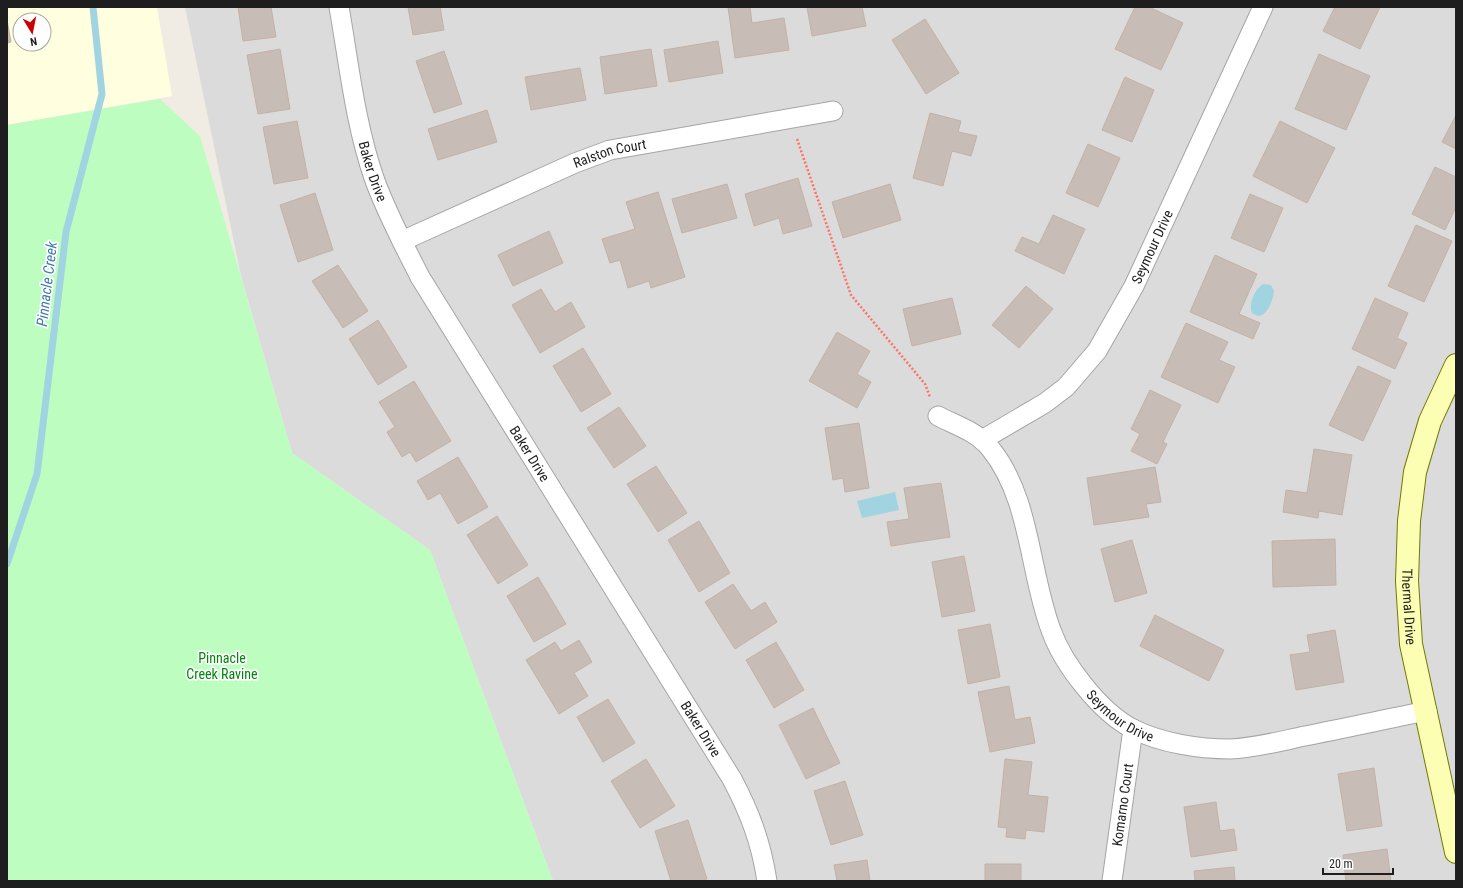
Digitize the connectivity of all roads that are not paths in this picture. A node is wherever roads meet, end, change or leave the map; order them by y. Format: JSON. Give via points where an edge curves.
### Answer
{"nodes":[{"id":1,"x":340,"y":7,"type":"edge"},
{"id":2,"x":1263,"y":7,"type":"edge"},
{"id":3,"x":833,"y":111,"type":"dead end"},
{"id":4,"x":402,"y":241,"type":"junction"},
{"id":5,"x":1456,"y":365,"type":"edge"},
{"id":6,"x":938,"y":416,"type":"road end"},
{"id":7,"x":982,"y":440,"type":"junction"},
{"id":8,"x":1427,"y":711,"type":"junction"},
{"id":9,"x":1133,"y":729,"type":"junction"},
{"id":10,"x":1456,"y":852,"type":"edge"},
{"id":11,"x":767,"y":881,"type":"edge"},
{"id":12,"x":1112,"y":881,"type":"edge"}],
"edges":[{"from":1,"to":4,"type":"street","name":"Baker Drive","via":[[366,154],[382,200]]},
{"from":2,"to":7,"type":"street","name":"Seymour Drive","via":[[1134,286],[1097,350],[1066,387],[1045,403]]},
{"from":3,"to":4,"type":"street","name":"Ralston Court","via":[[627,146],[595,154]]},
{"from":4,"to":11,"type":"street","name":"Baker Drive","via":[[420,277],[732,779],[752,819]]},
{"from":5,"to":8,"type":"street","name":"Thermal Drive","via":[[1430,421],[1415,472],[1409,521],[1407,581],[1411,644]]},
{"from":6,"to":7,"type":"street","name":"Seymour Drive"},
{"from":7,"to":9,"type":"street","name":"Seymour Drive","via":[[997,457],[1012,487],[1029,543],[1050,630],[1061,652],[1072,670],[1098,700]]},
{"from":8,"to":9,"type":"street","name":"Seymour Drive","via":[[1264,745],[1230,749],[1177,743]]},
{"from":8,"to":10,"type":"street","name":"Thermal Drive"},
{"from":9,"to":12,"type":"street","name":"Komarno Court"}]}
